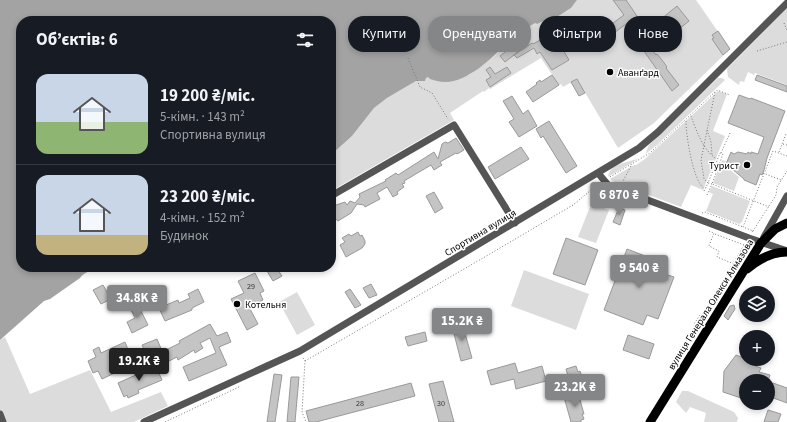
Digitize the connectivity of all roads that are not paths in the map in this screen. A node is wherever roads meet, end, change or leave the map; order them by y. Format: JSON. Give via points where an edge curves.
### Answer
{"nodes":[{"id":1,"x":787,"y":3,"type":"edge"},
{"id":2,"x":598,"y":173,"type":"junction"},
{"id":3,"x":336,"y":193,"type":"edge"},
{"id":4,"x":787,"y":196,"type":"edge"},
{"id":5,"x":515,"y":223,"type":"junction"},
{"id":6,"x":787,"y":223,"type":"edge"},
{"id":7,"x":761,"y":242,"type":"junction"},
{"id":8,"x":787,"y":251,"type":"edge"},
{"id":9,"x":740,"y":276,"type":"junction"},
{"id":10,"x":0,"y":414,"type":"edge"},
{"id":11,"x":3,"y":422,"type":"edge"},
{"id":12,"x":144,"y":422,"type":"edge"},
{"id":13,"x":650,"y":422,"type":"edge"}],
"edges":[{"from":1,"to":2,"type":"street","name":"Спортивна вулиця","via":[[658,132],[639,148]]},
{"from":2,"to":5,"type":"street","name":"Спортивна вулиця"},
{"from":2,"to":7,"type":"street","via":[[608,185]]},
{"from":3,"to":5,"type":"street","via":[[452,125]]},
{"from":4,"to":7,"type":"street","name":"вулиця Генерала Олекси Алмазова"},
{"from":5,"to":12,"type":"street","name":"Спортивна вулиця","via":[[300,352]]},
{"from":6,"to":7,"type":"main road","via":[[775,229]]},
{"from":7,"to":8,"type":"street"},
{"from":7,"to":9,"type":"main road","name":"вулиця Генерала Олекси Алмазова"},
{"from":8,"to":9,"type":"main road","via":[[765,256]]},
{"from":9,"to":13,"type":"main road","name":"вулиця Генерала Олекси Алмазова"},
{"from":10,"to":11,"type":"street"}]}
